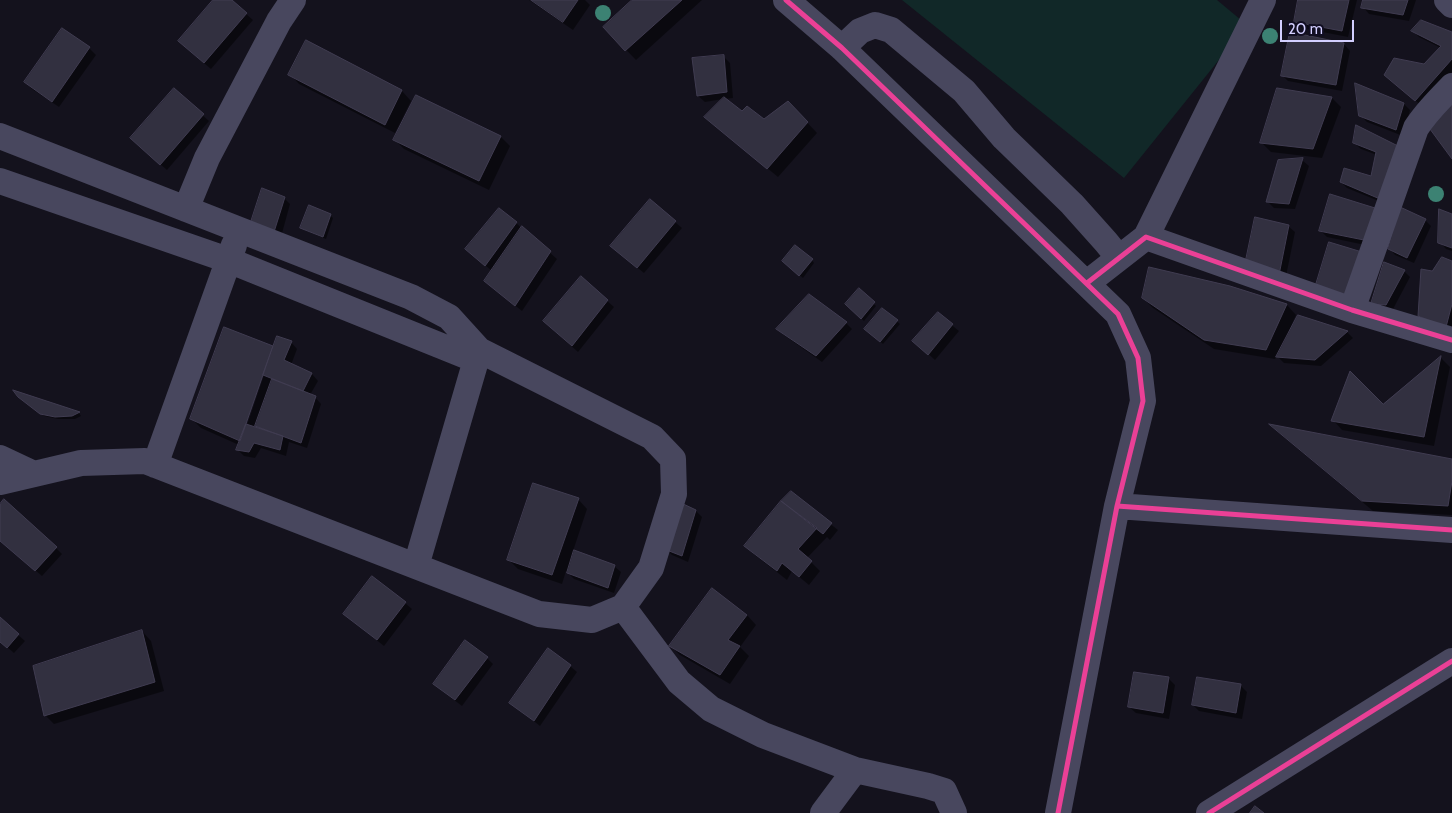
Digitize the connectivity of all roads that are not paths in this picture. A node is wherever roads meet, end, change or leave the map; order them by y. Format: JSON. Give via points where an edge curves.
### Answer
{"nodes":[{"id":1,"x":293,"y":0,"type":"edge"},
{"id":2,"x":1263,"y":0,"type":"edge"},
{"id":3,"x":1447,"y":0,"type":"edge"},
{"id":4,"x":798,"y":5,"type":"edge"},
{"id":5,"x":1452,"y":5,"type":"edge"},
{"id":6,"x":842,"y":48,"type":"junction"},
{"id":7,"x":1452,"y":86,"type":"edge"},
{"id":8,"x":0,"y":136,"type":"edge"},
{"id":9,"x":0,"y":181,"type":"edge"},
{"id":10,"x":186,"y":208,"type":"junction"},
{"id":11,"x":239,"y":230,"type":"junction"},
{"id":12,"x":1146,"y":237,"type":"junction"},
{"id":13,"x":1118,"y":258,"type":"junction"},
{"id":14,"x":228,"y":260,"type":"junction"},
{"id":15,"x":1087,"y":283,"type":"junction"},
{"id":16,"x":1352,"y":310,"type":"junction"},
{"id":17,"x":1452,"y":340,"type":"edge"},
{"id":18,"x":478,"y":355,"type":"junction"},
{"id":19,"x":0,"y":458,"type":"edge"},
{"id":20,"x":155,"y":466,"type":"junction"},
{"id":21,"x":34,"y":474,"type":"junction"},
{"id":22,"x":0,"y":482,"type":"edge"},
{"id":23,"x":1117,"y":506,"type":"junction"},
{"id":24,"x":1452,"y":530,"type":"edge"},
{"id":25,"x":416,"y":566,"type":"junction"},
{"id":26,"x":623,"y":607,"type":"junction"},
{"id":27,"x":1452,"y":660,"type":"edge"},
{"id":28,"x":855,"y":770,"type":"junction"},
{"id":29,"x":823,"y":813,"type":"edge"},
{"id":30,"x":954,"y":813,"type":"edge"},
{"id":31,"x":1058,"y":813,"type":"edge"},
{"id":32,"x":1209,"y":813,"type":"edge"}],
"edges":[{"from":1,"to":10,"type":"street","via":[[207,158]]},
{"from":2,"to":12,"type":"street"},
{"from":3,"to":5,"type":"street"},
{"from":4,"to":6,"type":"street"},
{"from":6,"to":13,"type":"street","via":[[860,31],[875,25],[891,30],[964,91],[1004,138],[1072,204]]},
{"from":6,"to":15,"type":"street"},
{"from":7,"to":16,"type":"street","via":[[1416,128]]},
{"from":8,"to":10,"type":"street"},
{"from":9,"to":14,"type":"street"},
{"from":10,"to":11,"type":"street"},
{"from":11,"to":14,"type":"street"},
{"from":11,"to":18,"type":"street","via":[[412,297],[449,317]]},
{"from":12,"to":13,"type":"street"},
{"from":12,"to":16,"type":"street"},
{"from":13,"to":15,"type":"street"},
{"from":14,"to":18,"type":"street"},
{"from":14,"to":20,"type":"street"},
{"from":15,"to":23,"type":"street","via":[[1118,314],[1138,358],[1143,401]]},
{"from":16,"to":17,"type":"street"},
{"from":18,"to":25,"type":"street"},
{"from":18,"to":26,"type":"street","via":[[652,438],[673,459],[674,494],[651,568]]},
{"from":19,"to":21,"type":"street"},
{"from":20,"to":21,"type":"street","via":[[145,462],[81,463]]},
{"from":20,"to":25,"type":"street"},
{"from":21,"to":22,"type":"street"},
{"from":23,"to":24,"type":"street"},
{"from":23,"to":31,"type":"street"},
{"from":25,"to":26,"type":"street","via":[[539,614],[592,620]]},
{"from":26,"to":28,"type":"street","via":[[679,682],[711,709],[763,735]]},
{"from":27,"to":32,"type":"street"},
{"from":28,"to":29,"type":"street"},
{"from":28,"to":30,"type":"street","via":[[944,791]]}]}
